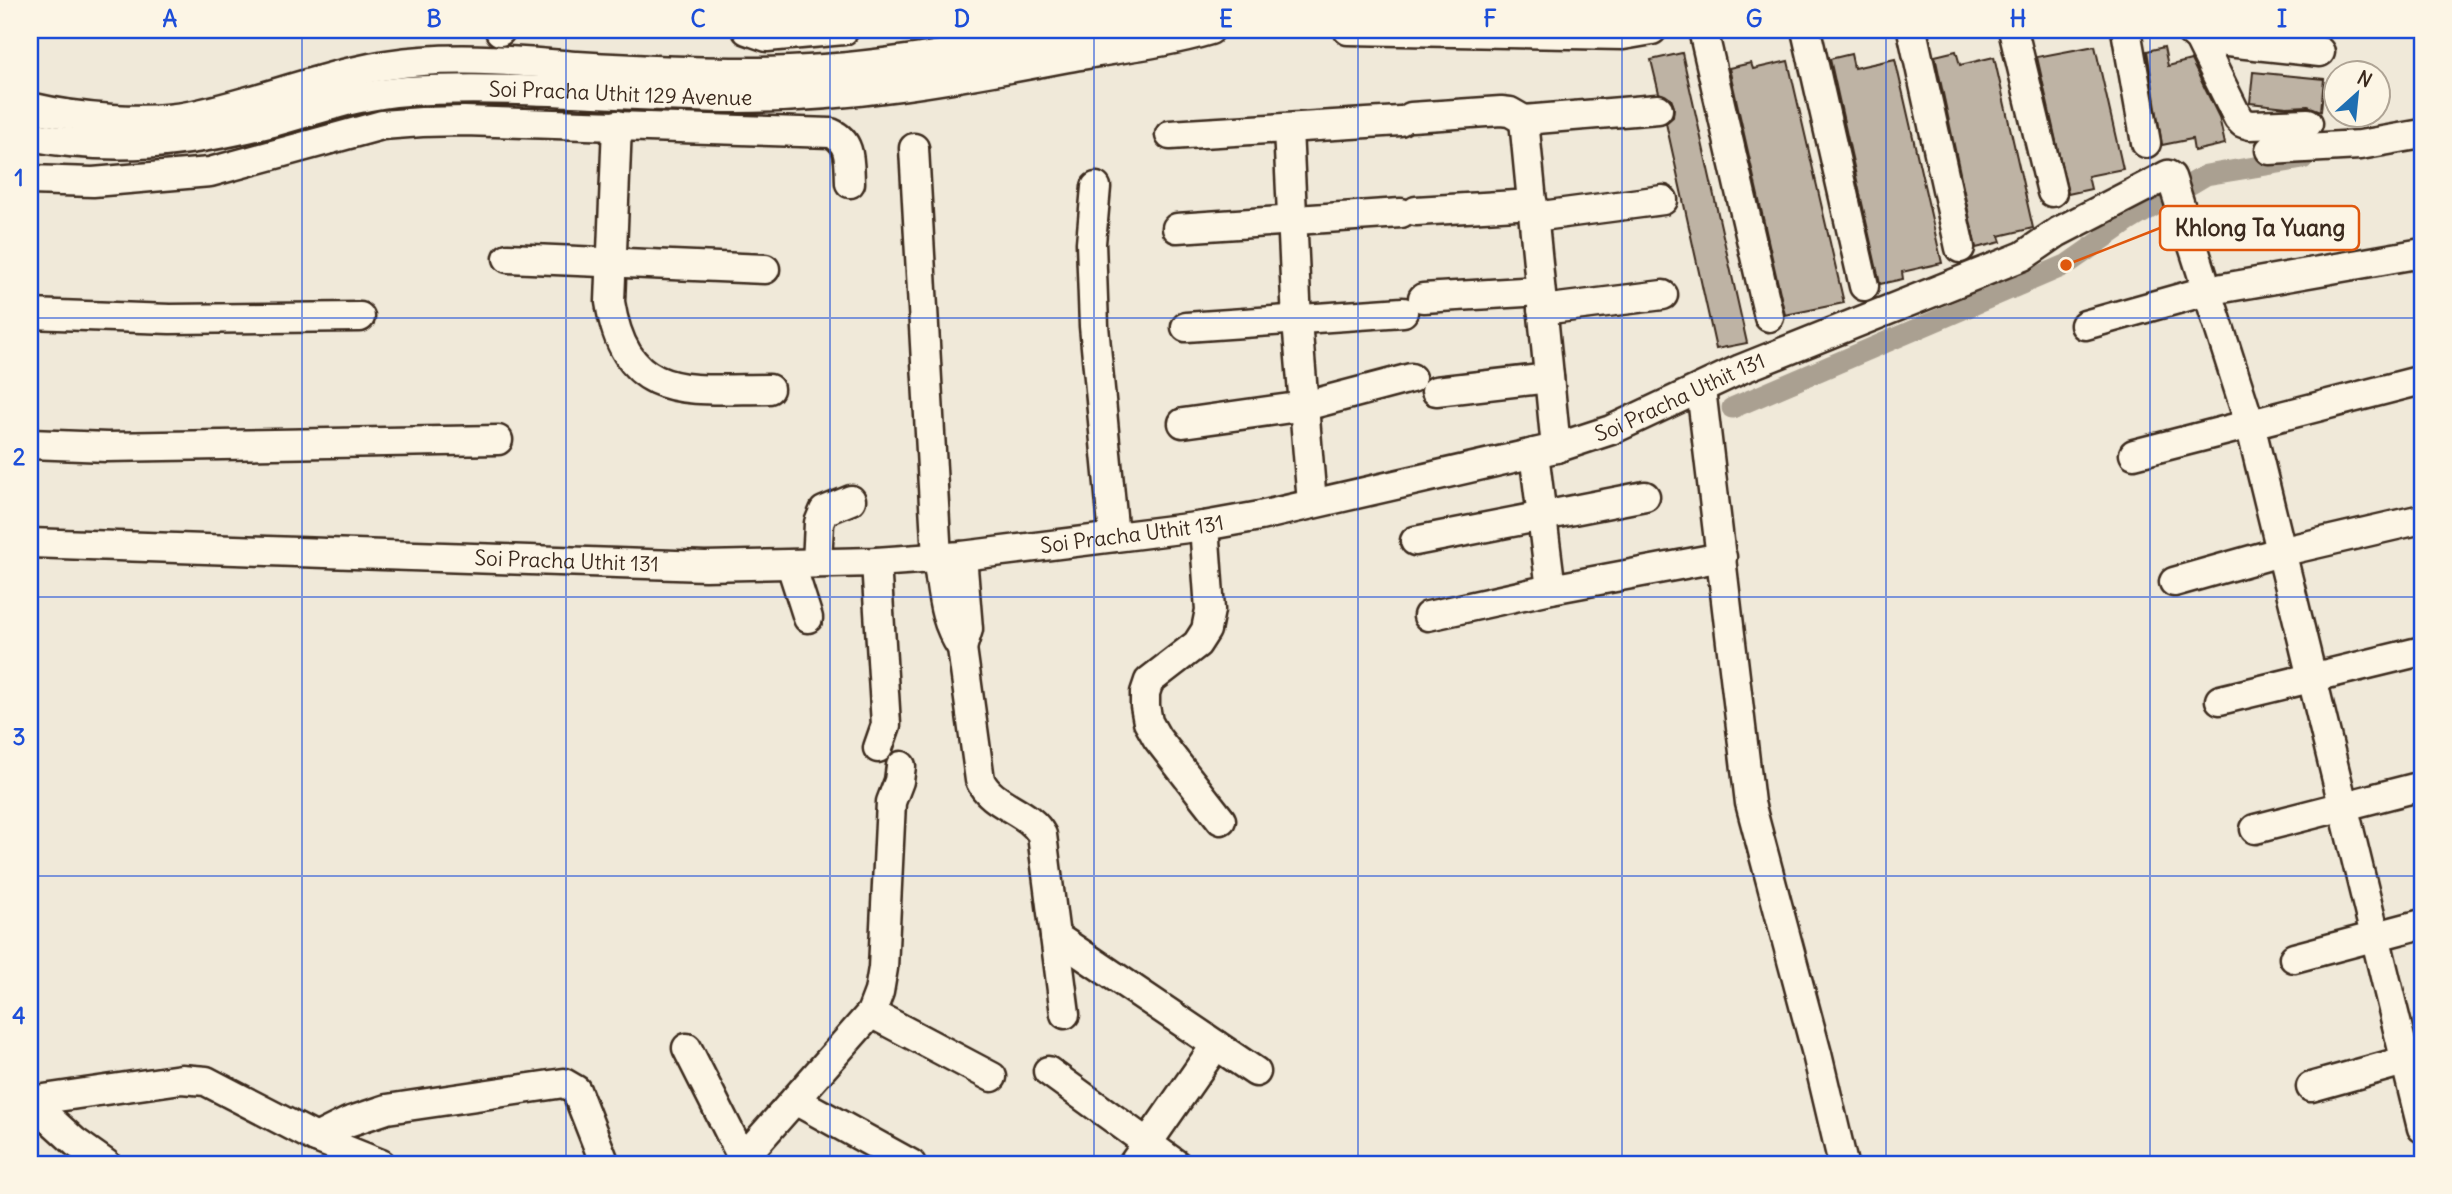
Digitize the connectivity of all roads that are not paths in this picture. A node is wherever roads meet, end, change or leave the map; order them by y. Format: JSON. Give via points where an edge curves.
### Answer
{"nodes":[{"id":1,"x":747,"y":30,"type":"edge"},
{"id":2,"x":844,"y":30,"type":"edge"},
{"id":3,"x":1081,"y":30,"type":"edge"},
{"id":4,"x":1210,"y":30,"type":"edge"},
{"id":5,"x":1348,"y":30,"type":"edge"},
{"id":6,"x":1652,"y":30,"type":"edge"},
{"id":7,"x":1703,"y":30,"type":"edge"},
{"id":8,"x":1709,"y":30,"type":"edge"},
{"id":9,"x":1720,"y":30,"type":"edge"},
{"id":10,"x":1805,"y":30,"type":"edge"},
{"id":11,"x":1912,"y":30,"type":"edge"},
{"id":12,"x":2013,"y":30,"type":"edge"},
{"id":13,"x":2126,"y":30,"type":"edge"},
{"id":14,"x":2194,"y":34,"type":"edge"},
{"id":15,"x":2320,"y":52,"type":"dead end"},
{"id":16,"x":594,"y":80,"type":"junction"},
{"id":17,"x":30,"y":107,"type":"edge"},
{"id":18,"x":1658,"y":109,"type":"dead end"},
{"id":19,"x":1524,"y":120,"type":"junction"},
{"id":20,"x":2308,"y":123,"type":"dead end"},
{"id":21,"x":617,"y":125,"type":"junction"},
{"id":22,"x":1288,"y":129,"type":"junction"},
{"id":23,"x":2422,"y":134,"type":"edge"},
{"id":24,"x":1170,"y":135,"type":"dead end"},
{"id":25,"x":30,"y":136,"type":"edge"},
{"id":26,"x":2146,"y":143,"type":"dead end"},
{"id":27,"x":914,"y":148,"type":"dead end"},
{"id":28,"x":2270,"y":150,"type":"dead end"},
{"id":29,"x":30,"y":180,"type":"edge"},
{"id":30,"x":850,"y":183,"type":"dead end"},
{"id":31,"x":1096,"y":187,"type":"dead end"},
{"id":32,"x":2052,"y":192,"type":"dead end"},
{"id":33,"x":1662,"y":200,"type":"dead end"},
{"id":34,"x":1533,"y":211,"type":"junction"},
{"id":35,"x":1290,"y":219,"type":"junction"},
{"id":36,"x":1177,"y":228,"type":"dead end"},
{"id":37,"x":1960,"y":248,"type":"dead end"},
{"id":38,"x":2422,"y":253,"type":"edge"},
{"id":39,"x":508,"y":258,"type":"dead end"},
{"id":40,"x":611,"y":263,"type":"junction"},
{"id":41,"x":765,"y":269,"type":"dead end"},
{"id":42,"x":1864,"y":286,"type":"dead end"},
{"id":43,"x":2206,"y":291,"type":"junction"},
{"id":44,"x":1663,"y":295,"type":"dead end"},
{"id":45,"x":1541,"y":301,"type":"junction"},
{"id":46,"x":30,"y":314,"type":"edge"},
{"id":47,"x":360,"y":317,"type":"dead end"},
{"id":48,"x":1769,"y":317,"type":"dead end"},
{"id":49,"x":1297,"y":321,"type":"junction"},
{"id":50,"x":2085,"y":325,"type":"dead end"},
{"id":51,"x":1186,"y":327,"type":"dead end"},
{"id":52,"x":1412,"y":378,"type":"dead end"},
{"id":53,"x":1549,"y":378,"type":"junction"},
{"id":54,"x":2422,"y":380,"type":"edge"},
{"id":55,"x":769,"y":389,"type":"dead end"},
{"id":56,"x":1701,"y":389,"type":"junction"},
{"id":57,"x":1437,"y":391,"type":"dead end"},
{"id":58,"x":1306,"y":406,"type":"junction"},
{"id":59,"x":1183,"y":423,"type":"dead end"},
{"id":60,"x":2250,"y":424,"type":"junction"},
{"id":61,"x":498,"y":440,"type":"dead end"},
{"id":62,"x":30,"y":444,"type":"edge"},
{"id":63,"x":1545,"y":451,"type":"junction"},
{"id":64,"x":2134,"y":454,"type":"dead end"},
{"id":65,"x":1646,"y":496,"type":"dead end"},
{"id":66,"x":850,"y":500,"type":"dead end"},
{"id":67,"x":1312,"y":503,"type":"junction"},
{"id":68,"x":1542,"y":515,"type":"junction"},
{"id":69,"x":2422,"y":519,"type":"edge"},
{"id":70,"x":1204,"y":526,"type":"junction"},
{"id":71,"x":1114,"y":537,"type":"junction"},
{"id":72,"x":1415,"y":541,"type":"dead end"},
{"id":73,"x":30,"y":543,"type":"edge"},
{"id":74,"x":2280,"y":552,"type":"junction"},
{"id":75,"x":950,"y":557,"type":"junction"},
{"id":76,"x":1722,"y":557,"type":"junction"},
{"id":77,"x":876,"y":562,"type":"junction"},
{"id":78,"x":804,"y":564,"type":"junction"},
{"id":79,"x":2174,"y":582,"type":"dead end"},
{"id":80,"x":1551,"y":589,"type":"junction"},
{"id":81,"x":1428,"y":616,"type":"dead end"},
{"id":82,"x":808,"y":618,"type":"dead end"},
{"id":83,"x":2422,"y":650,"type":"edge"},
{"id":84,"x":2312,"y":677,"type":"junction"},
{"id":85,"x":2220,"y":701,"type":"dead end"},
{"id":86,"x":2422,"y":786,"type":"edge"},
{"id":87,"x":2343,"y":807,"type":"junction"},
{"id":88,"x":1222,"y":820,"type":"dead end"},
{"id":89,"x":2255,"y":830,"type":"dead end"},
{"id":90,"x":2422,"y":924,"type":"edge"},
{"id":91,"x":1055,"y":936,"type":"junction"},
{"id":92,"x":2375,"y":936,"type":"junction"},
{"id":93,"x":2294,"y":958,"type":"dead end"},
{"id":94,"x":872,"y":1013,"type":"junction"},
{"id":95,"x":1065,"y":1014,"type":"dead end"},
{"id":96,"x":1216,"y":1045,"type":"junction"},
{"id":97,"x":687,"y":1048,"type":"dead end"},
{"id":98,"x":2414,"y":1058,"type":"edge"},
{"id":99,"x":1048,"y":1071,"type":"dead end"},
{"id":100,"x":1256,"y":1072,"type":"dead end"},
{"id":101,"x":992,"y":1077,"type":"dead end"},
{"id":102,"x":2311,"y":1087,"type":"dead end"},
{"id":103,"x":795,"y":1100,"type":"junction"},
{"id":104,"x":2422,"y":1128,"type":"edge"},
{"id":105,"x":316,"y":1138,"type":"junction"},
{"id":106,"x":1140,"y":1154,"type":"edge"},
{"id":107,"x":741,"y":1161,"type":"edge"},
{"id":108,"x":106,"y":1164,"type":"edge"},
{"id":109,"x":381,"y":1164,"type":"edge"},
{"id":110,"x":606,"y":1164,"type":"edge"},
{"id":111,"x":911,"y":1164,"type":"edge"},
{"id":112,"x":1176,"y":1164,"type":"edge"},
{"id":113,"x":1843,"y":1164,"type":"edge"}],
"edges":[{"from":1,"to":2,"type":"street","via":[[767,37]]},
{"from":3,"to":16,"type":"street","name":"Soi Pracha Uthit 129 Avenue","via":[[855,67]]},
{"from":4,"to":16,"type":"street","name":"Soi Pracha Uthit 129 Avenue","via":[[860,92],[737,98]]},
{"from":5,"to":6,"type":"street","via":[[1623,34]]},
{"from":7,"to":48,"type":"street"},
{"from":8,"to":9,"type":"street"},
{"from":10,"to":42,"type":"street"},
{"from":11,"to":37,"type":"street"},
{"from":12,"to":32,"type":"street"},
{"from":13,"to":26,"type":"street"},
{"from":14,"to":15,"type":"street"},
{"from":14,"to":20,"type":"street","via":[[2243,123]]},
{"from":16,"to":17,"type":"street","name":"Soi Pracha Uthit 129 Avenue","via":[[500,60],[421,61],[318,79],[193,115],[161,119],[59,114]]},
{"from":16,"to":25,"type":"street","name":"Soi Pracha Uthit 129 Avenue","via":[[368,95],[273,122],[177,142],[85,144]]},
{"from":18,"to":19,"type":"street"},
{"from":19,"to":22,"type":"street","via":[[1501,111]]},
{"from":19,"to":34,"type":"street"},
{"from":21,"to":29,"type":"street","via":[[464,121],[382,125],[210,172],[93,182]]},
{"from":21,"to":30,"type":"street","via":[[831,133],[846,144]]},
{"from":21,"to":40,"type":"street"},
{"from":22,"to":24,"type":"street"},
{"from":22,"to":35,"type":"street"},
{"from":23,"to":28,"type":"street","via":[[2360,145]]},
{"from":27,"to":75,"type":"street"},
{"from":31,"to":71,"type":"street","via":[[1091,243],[1094,312]]},
{"from":33,"to":34,"type":"street"},
{"from":34,"to":35,"type":"street"},
{"from":34,"to":45,"type":"street"},
{"from":35,"to":36,"type":"street"},
{"from":35,"to":49,"type":"street"},
{"from":38,"to":43,"type":"street"},
{"from":39,"to":40,"type":"street"},
{"from":40,"to":41,"type":"street"},
{"from":40,"to":55,"type":"street","via":[[613,325],[633,362],[647,374],[668,386],[686,389]]},
{"from":43,"to":50,"type":"street"},
{"from":43,"to":56,"type":"street","name":"Soi Pracha Uthit 131","via":[[2168,174],[2058,232],[2023,256]]},
{"from":43,"to":60,"type":"street"},
{"from":44,"to":45,"type":"street"},
{"from":45,"to":49,"type":"street","via":[[1413,305]]},
{"from":45,"to":53,"type":"street"},
{"from":46,"to":47,"type":"street","via":[[170,319]]},
{"from":49,"to":51,"type":"street"},
{"from":49,"to":58,"type":"street"},
{"from":52,"to":58,"type":"street"},
{"from":53,"to":57,"type":"street"},
{"from":53,"to":63,"type":"street"},
{"from":54,"to":60,"type":"street"},
{"from":56,"to":63,"type":"street","name":"Soi Pracha Uthit 131","via":[[1611,430]]},
{"from":56,"to":76,"type":"street"},
{"from":58,"to":59,"type":"street"},
{"from":58,"to":67,"type":"street"},
{"from":60,"to":64,"type":"street"},
{"from":60,"to":74,"type":"street"},
{"from":61,"to":62,"type":"street","via":[[107,447]]},
{"from":63,"to":67,"type":"street","name":"Soi Pracha Uthit 131"},
{"from":63,"to":68,"type":"street"},
{"from":65,"to":68,"type":"street"},
{"from":66,"to":78,"type":"street","via":[[824,511]]},
{"from":67,"to":70,"type":"street","name":"Soi Pracha Uthit 131"},
{"from":68,"to":72,"type":"street"},
{"from":68,"to":80,"type":"street"},
{"from":69,"to":74,"type":"street"},
{"from":70,"to":71,"type":"street","name":"Soi Pracha Uthit 131"},
{"from":70,"to":88,"type":"street","via":[[1210,610],[1206,630],[1197,644],[1149,681],[1145,706],[1147,722],[1157,738]]},
{"from":71,"to":75,"type":"street","name":"Soi Pracha Uthit 131"},
{"from":73,"to":78,"type":"street","name":"Soi Pracha Uthit 131","via":[[705,565]]},
{"from":74,"to":79,"type":"street"},
{"from":74,"to":84,"type":"street"},
{"from":75,"to":77,"type":"street","name":"Soi Pracha Uthit 131"},
{"from":75,"to":91,"type":"street","via":[[968,629],[962,648],[980,780],[985,790],[1036,824],[1042,835]]},
{"from":76,"to":80,"type":"street"},
{"from":76,"to":113,"type":"street","via":[[1750,803]]},
{"from":77,"to":78,"type":"street","name":"Soi Pracha Uthit 131"},
{"from":77,"to":94,"type":"street","via":[[888,750],[881,783],[891,802],[883,968]]},
{"from":78,"to":82,"type":"street"},
{"from":80,"to":81,"type":"street"},
{"from":83,"to":84,"type":"street"},
{"from":84,"to":85,"type":"street"},
{"from":84,"to":87,"type":"street"},
{"from":86,"to":87,"type":"street"},
{"from":87,"to":89,"type":"street"},
{"from":87,"to":92,"type":"street"},
{"from":90,"to":92,"type":"street"},
{"from":91,"to":95,"type":"street"},
{"from":91,"to":96,"type":"street"},
{"from":92,"to":93,"type":"street"},
{"from":92,"to":98,"type":"street"},
{"from":94,"to":101,"type":"street"},
{"from":94,"to":103,"type":"street"},
{"from":96,"to":100,"type":"street"},
{"from":96,"to":106,"type":"street"},
{"from":97,"to":107,"type":"street"},
{"from":98,"to":102,"type":"street"},
{"from":98,"to":104,"type":"street"},
{"from":99,"to":106,"type":"street"},
{"from":103,"to":107,"type":"street"},
{"from":103,"to":111,"type":"street"},
{"from":105,"to":108,"type":"street","via":[[194,1079],[30,1101]]},
{"from":105,"to":109,"type":"street"},
{"from":105,"to":110,"type":"street","via":[[387,1109],[564,1083],[576,1090]]},
{"from":106,"to":112,"type":"street"}]}
